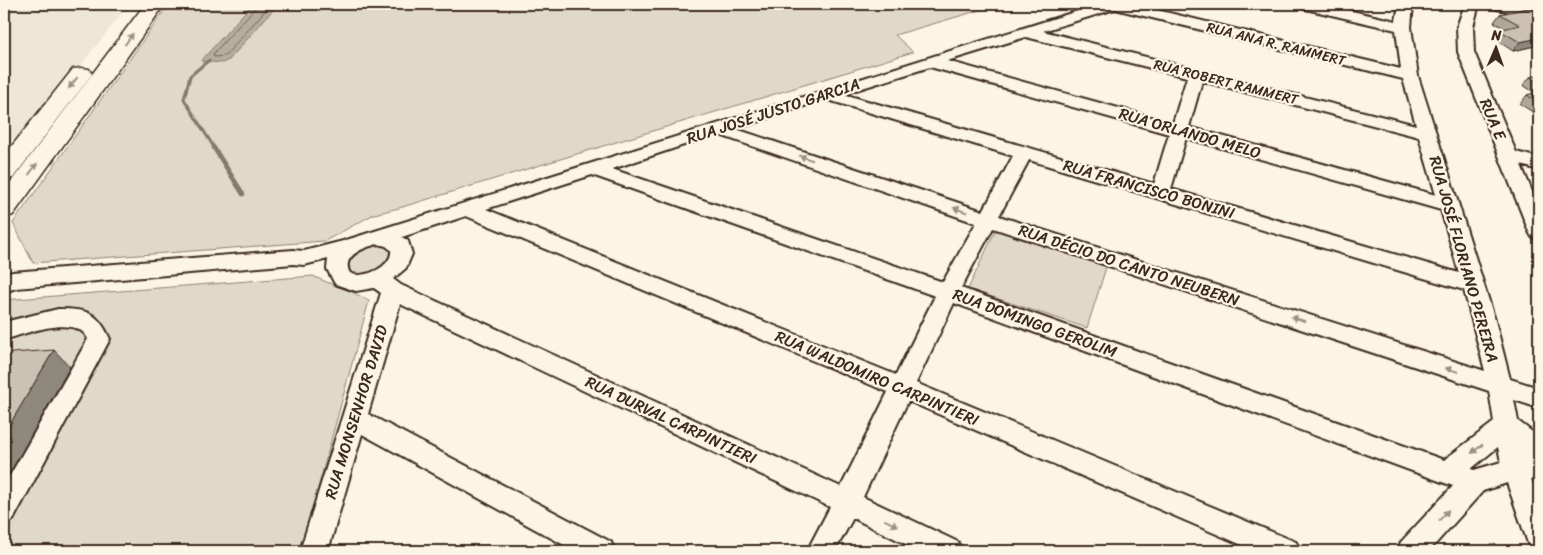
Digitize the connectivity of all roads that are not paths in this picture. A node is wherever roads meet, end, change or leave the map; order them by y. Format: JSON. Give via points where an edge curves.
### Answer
{"nodes":[{"id":1,"x":136,"y":4,"type":"edge"},
{"id":2,"x":155,"y":4,"type":"edge"},
{"id":3,"x":1115,"y":4,"type":"edge"},
{"id":4,"x":1302,"y":4,"type":"edge"},
{"id":5,"x":1406,"y":4,"type":"edge"},
{"id":6,"x":1472,"y":4,"type":"edge"},
{"id":7,"x":1493,"y":4,"type":"edge"},
{"id":8,"x":1539,"y":14,"type":"edge"},
{"id":9,"x":1403,"y":27,"type":"junction"},
{"id":10,"x":1025,"y":32,"type":"junction"},
{"id":11,"x":932,"y":62,"type":"junction"},
{"id":12,"x":1196,"y":74,"type":"junction"},
{"id":13,"x":1410,"y":76,"type":"junction"},
{"id":14,"x":825,"y":94,"type":"junction"},
{"id":15,"x":719,"y":129,"type":"junction"},
{"id":16,"x":1179,"y":130,"type":"junction"},
{"id":17,"x":1427,"y":133,"type":"junction"},
{"id":18,"x":1024,"y":154,"type":"junction"},
{"id":19,"x":1509,"y":156,"type":"junction"},
{"id":20,"x":1539,"y":164,"type":"edge"},
{"id":21,"x":594,"y":169,"type":"junction"},
{"id":22,"x":4,"y":172,"type":"edge"},
{"id":23,"x":1160,"y":192,"type":"junction"},
{"id":24,"x":1448,"y":205,"type":"junction"},
{"id":25,"x":4,"y":209,"type":"edge"},
{"id":26,"x":467,"y":209,"type":"junction"},
{"id":27,"x":986,"y":219,"type":"junction"},
{"id":28,"x":431,"y":220,"type":"junction"},
{"id":29,"x":1538,"y":227,"type":"edge"},
{"id":30,"x":378,"y":237,"type":"junction"},
{"id":31,"x":401,"y":246,"type":"junction"},
{"id":32,"x":348,"y":247,"type":"junction"},
{"id":33,"x":304,"y":258,"type":"junction"},
{"id":34,"x":337,"y":274,"type":"junction"},
{"id":35,"x":7,"y":280,"type":"edge"},
{"id":36,"x":386,"y":285,"type":"junction"},
{"id":37,"x":1473,"y":285,"type":"junction"},
{"id":38,"x":948,"y":292,"type":"junction"},
{"id":39,"x":4,"y":331,"type":"edge"},
{"id":40,"x":1498,"y":386,"type":"junction"},
{"id":41,"x":900,"y":387,"type":"junction"},
{"id":42,"x":1539,"y":398,"type":"edge"},
{"id":43,"x":354,"y":418,"type":"junction"},
{"id":44,"x":1507,"y":426,"type":"junction"},
{"id":45,"x":1539,"y":451,"type":"edge"},
{"id":46,"x":1527,"y":468,"type":"edge"},
{"id":47,"x":1447,"y":473,"type":"junction"},
{"id":48,"x":1474,"y":482,"type":"junction"},
{"id":49,"x":847,"y":502,"type":"junction"},
{"id":50,"x":4,"y":511,"type":"edge"},
{"id":51,"x":1539,"y":537,"type":"edge"},
{"id":52,"x":314,"y":551,"type":"edge"},
{"id":53,"x":601,"y":551,"type":"edge"},
{"id":54,"x":821,"y":551,"type":"edge"},
{"id":55,"x":948,"y":551,"type":"edge"},
{"id":56,"x":1286,"y":551,"type":"edge"},
{"id":57,"x":1411,"y":551,"type":"edge"}],
"edges":[{"from":1,"to":22,"type":"main road","one_way":true},
{"from":25,"to":2,"type":"main road","one_way":true},
{"from":3,"to":10,"type":"street","name":"RUA JOSÉ JUSTO GARCIA"},
{"from":3,"to":13,"type":"street","name":"RUA ANA R. RAMMERT"},
{"from":4,"to":9,"type":"street"},
{"from":5,"to":9,"type":"street","name":"RUA JOSÉ FLORIANO PEREIRA"},
{"from":6,"to":19,"type":"street","name":"RUA E","via":[[1463,36],[1466,52]]},
{"from":7,"to":8,"type":"street"},
{"from":9,"to":13,"type":"street","name":"RUA JOSÉ FLORIANO PEREIRA"},
{"from":10,"to":11,"type":"street","name":"RUA JOSÉ JUSTO GARCIA"},
{"from":10,"to":12,"type":"street","name":"RUA ROBERT RAMMERT"},
{"from":11,"to":14,"type":"street","name":"RUA JOSÉ JUSTO GARCIA"},
{"from":11,"to":16,"type":"street","name":"RUA ORLANDO MELO"},
{"from":12,"to":16,"type":"street"},
{"from":12,"to":17,"type":"street","name":"RUA ROBERT RAMMERT"},
{"from":13,"to":17,"type":"street","name":"RUA JOSÉ FLORIANO PEREIRA"},
{"from":14,"to":15,"type":"street","name":"RUA JOSÉ JUSTO GARCIA"},
{"from":14,"to":18,"type":"street","name":"RUA FRANCISCO BONINI"},
{"from":15,"to":21,"type":"street","name":"RUA JOSÉ JUSTO GARCIA"},
{"from":27,"to":15,"type":"street","name":"RUA DÉCIO DO CANTO NEUBERN","one_way":true},
{"from":16,"to":23,"type":"street"},
{"from":16,"to":24,"type":"street","name":"RUA ORLANDO MELO"},
{"from":17,"to":24,"type":"street","name":"RUA JOSÉ FLORIANO PEREIRA"},
{"from":18,"to":23,"type":"street","name":"RUA FRANCISCO BONINI"},
{"from":18,"to":27,"type":"street"},
{"from":19,"to":20,"type":"street"},
{"from":19,"to":29,"type":"street","name":"RUA E"},
{"from":21,"to":26,"type":"street","name":"RUA JOSÉ JUSTO GARCIA"},
{"from":21,"to":38,"type":"street","name":"RUA DOMINGO GEROLIM"},
{"from":23,"to":37,"type":"street","name":"RUA FRANCISCO BONINI"},
{"from":24,"to":37,"type":"street","name":"RUA JOSÉ FLORIANO PEREIRA"},
{"from":26,"to":28,"type":"street","name":"RUA JOSÉ JUSTO GARCIA"},
{"from":26,"to":41,"type":"street","name":"RUA WALDOMIRO CARPINTIERI"},
{"from":27,"to":38,"type":"street"},
{"from":40,"to":27,"type":"street","name":"RUA DÉCIO DO CANTO NEUBERN","one_way":true},
{"from":28,"to":30,"type":"street","name":"RUA JOSÉ JUSTO GARCIA"},
{"from":28,"to":31,"type":"street","name":"RUA JOSÉ JUSTO GARCIA"},
{"from":30,"to":31,"type":"street"},
{"from":30,"to":32,"type":"street"},
{"from":31,"to":36,"type":"street","via":[[401,260],[388,274]]},
{"from":32,"to":33,"type":"street"},
{"from":32,"to":34,"type":"street","via":[[337,261]]},
{"from":33,"to":34,"type":"street"},
{"from":33,"to":35,"type":"street"},
{"from":34,"to":36,"type":"street","via":[[349,282]]},
{"from":36,"to":43,"type":"street","name":"RUA MONSENHOR DAVID"},
{"from":36,"to":49,"type":"street","name":"RUA DURVAL CARPINTIERI"},
{"from":37,"to":40,"type":"street","name":"RUA JOSÉ FLORIANO PEREIRA","via":[[1496,365]]},
{"from":38,"to":41,"type":"street"},
{"from":38,"to":47,"type":"street","name":"RUA DOMINGO GEROLIM"},
{"from":39,"to":50,"type":"street","via":[[53,318],[72,317],[90,322],[99,339]]},
{"from":40,"to":42,"type":"street","name":"RUA DÉCIO DO CANTO NEUBERN"},
{"from":40,"to":44,"type":"street","name":"RUA JOSÉ FLORIANO PEREIRA"},
{"from":41,"to":49,"type":"street"},
{"from":41,"to":56,"type":"street","name":"RUA WALDOMIRO CARPINTIERI"},
{"from":43,"to":52,"type":"street","name":"RUA MONSENHOR DAVID"},
{"from":43,"to":53,"type":"street"},
{"from":44,"to":45,"type":"street"},
{"from":44,"to":46,"type":"street","name":"RUA JOSÉ FLORIANO PEREIRA"},
{"from":44,"to":47,"type":"street","one_way":true},
{"from":46,"to":48,"type":"street"},
{"from":46,"to":51,"type":"street","name":"RUA JOSÉ FLORIANO PEREIRA"},
{"from":47,"to":48,"type":"street","name":"RUA DOMINGO GEROLIM"},
{"from":57,"to":48,"type":"street","one_way":true},
{"from":49,"to":54,"type":"street"},
{"from":49,"to":55,"type":"street","name":"RUA DURVAL CARPINTIERI","one_way":true}]}
